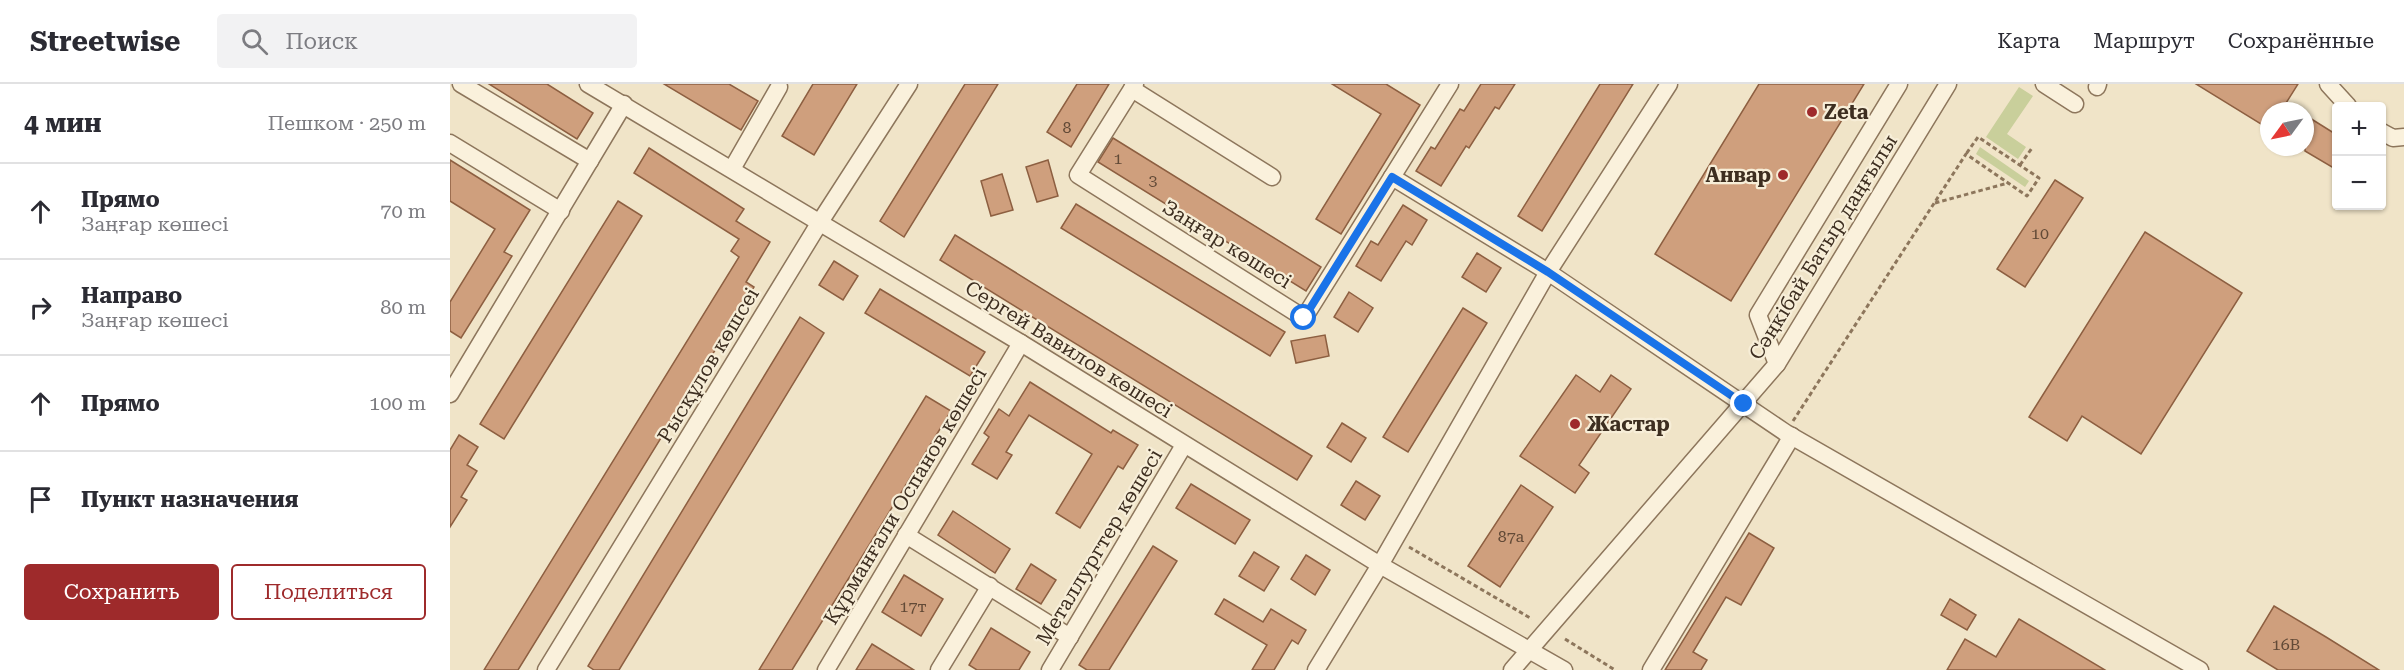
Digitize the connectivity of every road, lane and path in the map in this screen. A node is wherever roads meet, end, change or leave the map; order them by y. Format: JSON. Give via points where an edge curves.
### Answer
{"nodes":[{"id":1,"x":462,"y":84,"type":"edge"},
{"id":2,"x":588,"y":84,"type":"edge"},
{"id":3,"x":909,"y":84,"type":"edge"},
{"id":4,"x":1450,"y":84,"type":"edge"},
{"id":5,"x":1669,"y":84,"type":"edge"},
{"id":6,"x":1899,"y":84,"type":"edge"},
{"id":7,"x":1948,"y":84,"type":"edge"},
{"id":8,"x":2044,"y":84,"type":"edge"},
{"id":9,"x":2328,"y":84,"type":"edge"},
{"id":10,"x":779,"y":85,"type":"edge"},
{"id":11,"x":1134,"y":87,"type":"edge"},
{"id":12,"x":2344,"y":102,"type":"edge"},
{"id":13,"x":624,"y":104,"type":"junction"},
{"id":14,"x":2075,"y":104,"type":"dead end"},
{"id":15,"x":2386,"y":134,"type":"edge"},
{"id":16,"x":2404,"y":137,"type":"edge"},
{"id":17,"x":450,"y":143,"type":"edge"},
{"id":18,"x":2032,"y":148,"type":"dead end"},
{"id":19,"x":1966,"y":154,"type":"junction"},
{"id":20,"x":590,"y":161,"type":"junction"},
{"id":21,"x":2020,"y":165,"type":"junction"},
{"id":22,"x":732,"y":169,"type":"junction"},
{"id":23,"x":1272,"y":177,"type":"dead end"},
{"id":24,"x":1392,"y":177,"type":"junction"},
{"id":25,"x":2008,"y":183,"type":"junction"},
{"id":26,"x":1935,"y":203,"type":"junction"},
{"id":27,"x":561,"y":211,"type":"junction"},
{"id":28,"x":820,"y":222,"type":"junction"},
{"id":29,"x":1548,"y":272,"type":"junction"},
{"id":30,"x":1021,"y":343,"type":"junction"},
{"id":31,"x":1777,"y":364,"type":"junction"},
{"id":32,"x":450,"y":394,"type":"edge"},
{"id":33,"x":1744,"y":404,"type":"junction"},
{"id":34,"x":1789,"y":435,"type":"junction"},
{"id":35,"x":1184,"y":445,"type":"junction"},
{"id":36,"x":906,"y":535,"type":"junction"},
{"id":37,"x":1396,"y":539,"type":"junction"},
{"id":38,"x":1380,"y":566,"type":"junction"},
{"id":39,"x":990,"y":586,"type":"junction"},
{"id":40,"x":1532,"y":619,"type":"dead end"},
{"id":41,"x":1070,"y":637,"type":"junction"},
{"id":42,"x":1565,"y":639,"type":"dead end"},
{"id":43,"x":1529,"y":648,"type":"junction"},
{"id":44,"x":546,"y":670,"type":"edge"},
{"id":45,"x":826,"y":670,"type":"edge"},
{"id":46,"x":939,"y":670,"type":"edge"},
{"id":47,"x":1050,"y":670,"type":"edge"},
{"id":48,"x":1316,"y":670,"type":"edge"},
{"id":49,"x":1512,"y":670,"type":"edge"},
{"id":50,"x":1564,"y":670,"type":"edge"},
{"id":51,"x":1615,"y":670,"type":"edge"},
{"id":52,"x":1651,"y":670,"type":"edge"},
{"id":53,"x":2200,"y":670,"type":"edge"}],
"edges":[{"from":1,"to":20,"type":"street"},
{"from":2,"to":13,"type":"street","name":"Сергей Вавилов көшесі"},
{"from":3,"to":28,"type":"street","name":"Рысқұлов көшсеі"},
{"from":4,"to":24,"type":"street","name":"Заңғар көшесі"},
{"from":5,"to":29,"type":"street"},
{"from":6,"to":31,"type":"street","via":[[1758,315]]},
{"from":7,"to":31,"type":"street","name":"Сәңкібай Батыр даңғылы"},
{"from":8,"to":14,"type":"street"},
{"from":9,"to":12,"type":"street"},
{"from":10,"to":22,"type":"street"},
{"from":11,"to":23,"type":"street"},
{"from":11,"to":24,"type":"street","name":"Заңғар көшесі","via":[[1078,175],[1304,318]]},
{"from":13,"to":20,"type":"street"},
{"from":13,"to":22,"type":"street","name":"Сергей Вавилов көшесі"},
{"from":15,"to":16,"type":"street"},
{"from":17,"to":27,"type":"street"},
{"from":18,"to":21,"type":"path"},
{"from":19,"to":21,"type":"path","via":[[1978,137]]},
{"from":19,"to":25,"type":"path"},
{"from":19,"to":26,"type":"path"},
{"from":20,"to":27,"type":"street"},
{"from":21,"to":25,"type":"path","via":[[2039,178],[2027,196]]},
{"from":22,"to":28,"type":"street","name":"Сергей Вавилов көшесі"},
{"from":24,"to":29,"type":"street"},
{"from":25,"to":26,"type":"path"},
{"from":26,"to":34,"type":"path"},
{"from":27,"to":32,"type":"street"},
{"from":28,"to":30,"type":"street","name":"Сергей Вавилов көшесі"},
{"from":28,"to":44,"type":"street","name":"Рысқұлов көшсеі"},
{"from":29,"to":33,"type":"street"},
{"from":29,"to":37,"type":"street"},
{"from":30,"to":35,"type":"street","name":"Сергей Вавилов көшесі"},
{"from":30,"to":36,"type":"street","name":"Құрманғали Оспанов көшесі"},
{"from":31,"to":33,"type":"street","name":"Сәңкібай Батыр даңғылы"},
{"from":33,"to":34,"type":"street"},
{"from":33,"to":43,"type":"street","name":"Сәңкібай Батыр даңғылы"},
{"from":34,"to":52,"type":"street"},
{"from":34,"to":53,"type":"street"},
{"from":35,"to":38,"type":"street","name":"Сергей Вавилов көшесі"},
{"from":35,"to":41,"type":"street","name":"Металлургтер көшесі"},
{"from":36,"to":39,"type":"street"},
{"from":36,"to":45,"type":"street","name":"Құрманғали Оспанов көшесі"},
{"from":37,"to":38,"type":"street"},
{"from":37,"to":40,"type":"path"},
{"from":38,"to":43,"type":"street","name":"Сергей Вавилов көшесі"},
{"from":38,"to":48,"type":"street"},
{"from":39,"to":41,"type":"street"},
{"from":39,"to":46,"type":"street"},
{"from":41,"to":47,"type":"street","name":"Металлургтер көшесі"},
{"from":42,"to":51,"type":"path"},
{"from":43,"to":49,"type":"street","name":"Сәңкібай Батыр даңғылы"},
{"from":43,"to":50,"type":"street","name":"Сергей Вавилов көшесі"}]}
